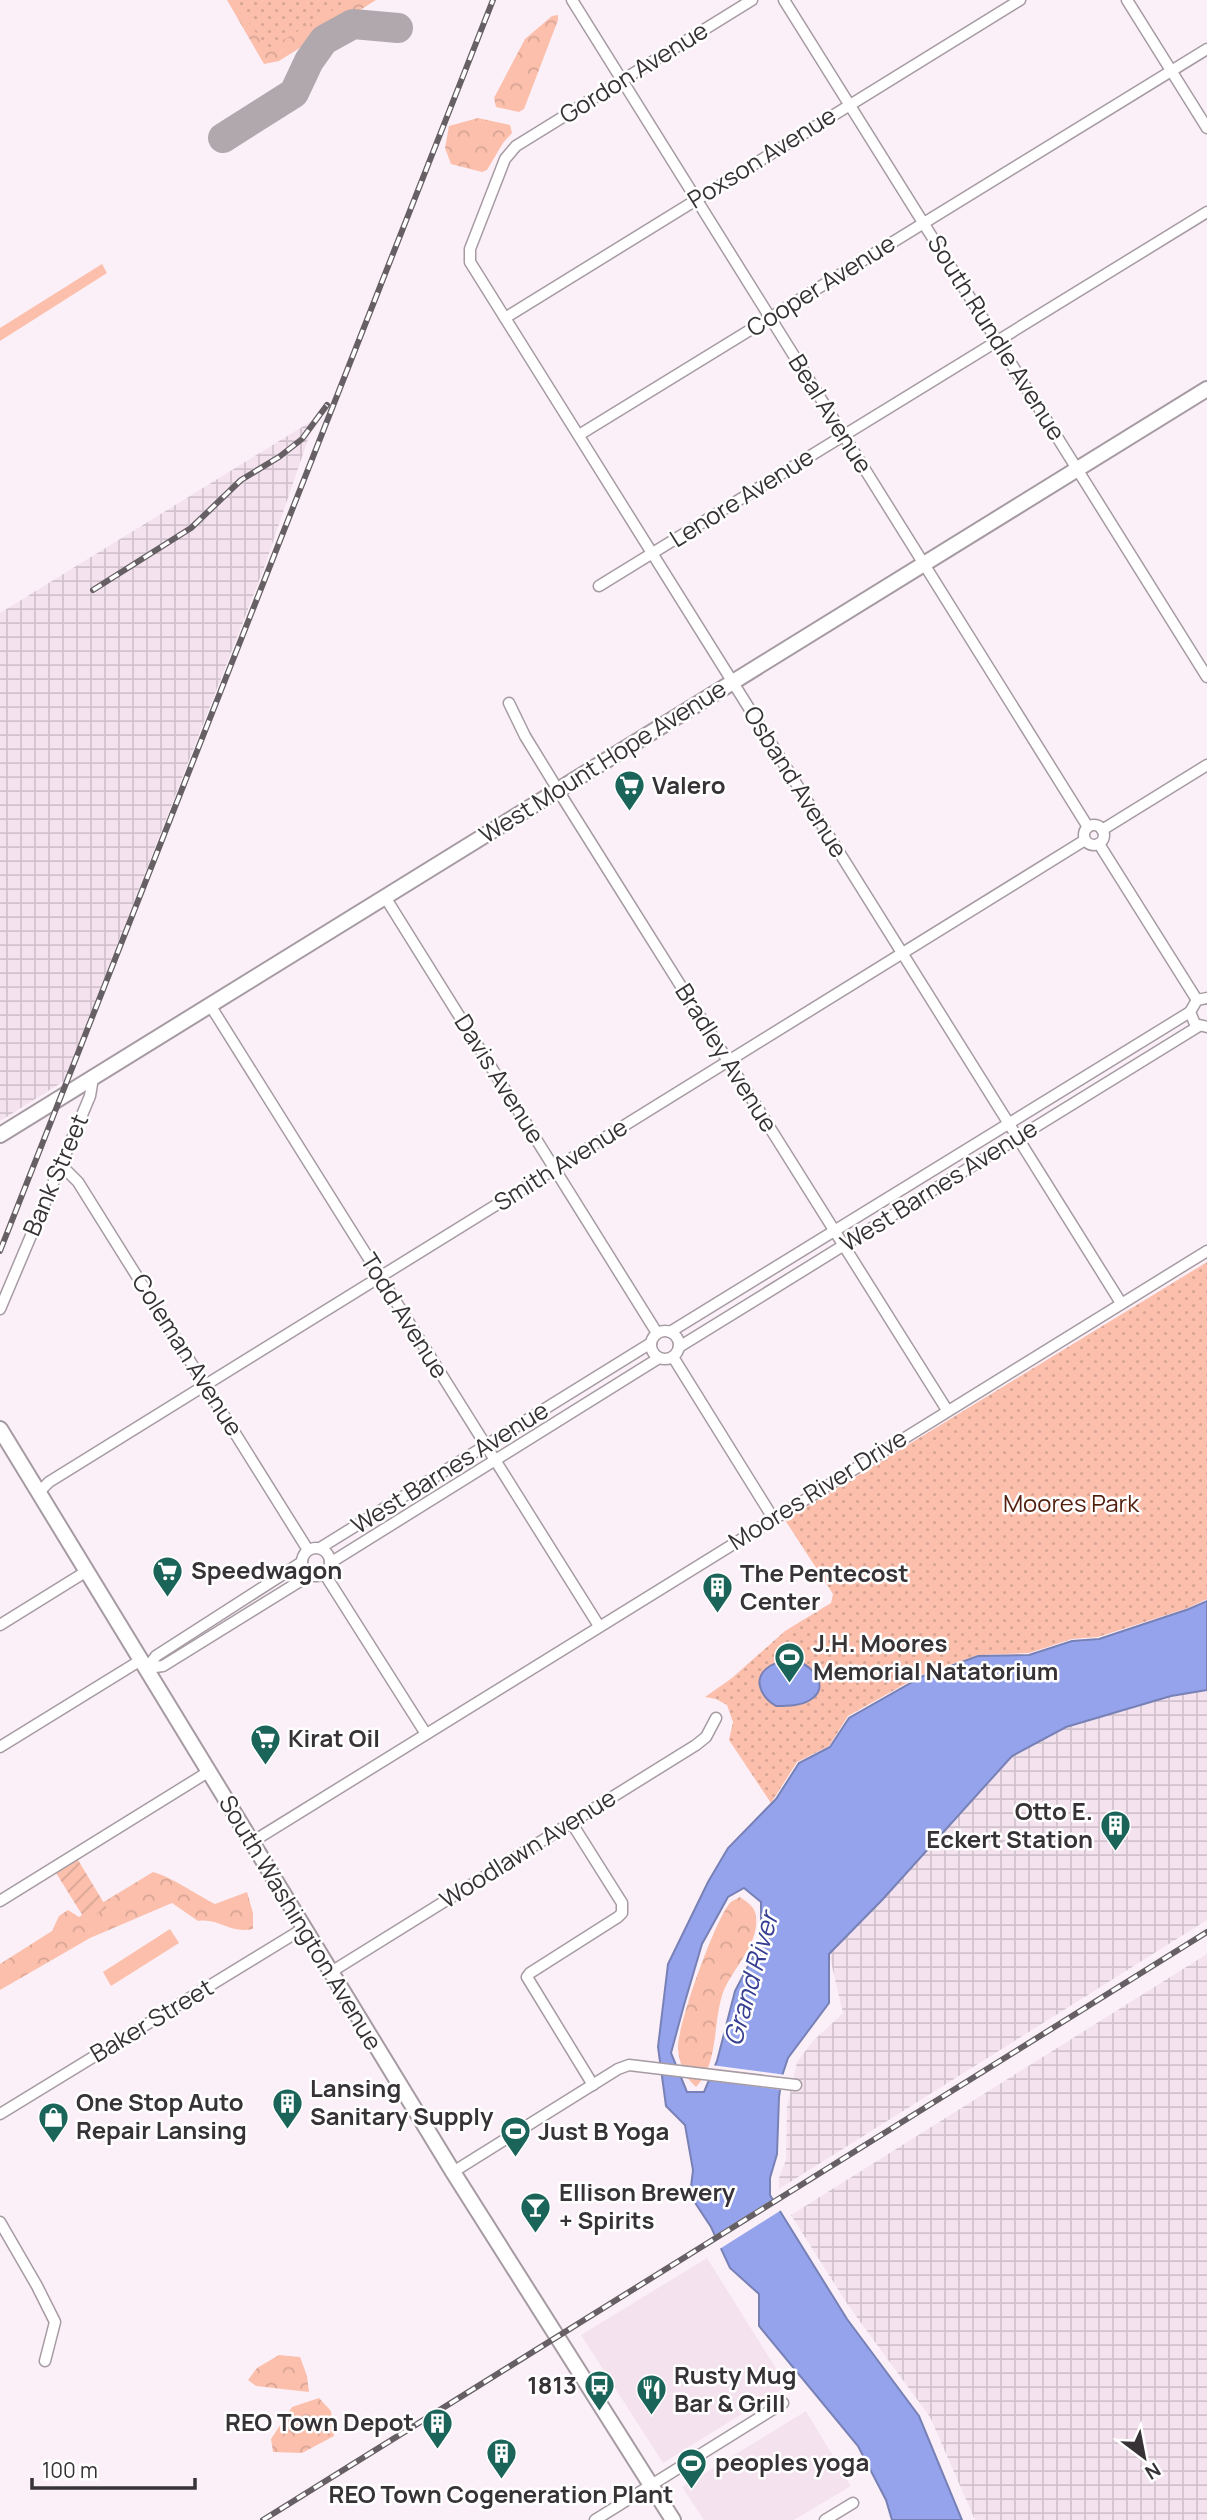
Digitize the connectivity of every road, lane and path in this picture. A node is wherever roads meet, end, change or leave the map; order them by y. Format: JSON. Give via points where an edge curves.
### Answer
{"nodes":[{"id":1,"x":572,"y":0,"type":"edge"},
{"id":2,"x":752,"y":0,"type":"edge"},
{"id":3,"x":784,"y":0,"type":"edge"},
{"id":4,"x":1020,"y":0,"type":"edge"},
{"id":5,"x":1127,"y":0,"type":"edge"},
{"id":6,"x":1207,"y":49,"type":"edge"},
{"id":7,"x":1171,"y":71,"type":"junction"},
{"id":8,"x":623,"y":80,"type":"junction"},
{"id":9,"x":849,"y":104,"type":"junction"},
{"id":10,"x":1207,"y":128,"type":"edge"},
{"id":11,"x":516,"y":146,"type":"joint"},
{"id":12,"x":697,"y":199,"type":"junction"},
{"id":13,"x":1207,"y":212,"type":"edge"},
{"id":14,"x":923,"y":223,"type":"junction"},
{"id":15,"x":505,"y":318,"type":"junction"},
{"id":16,"x":770,"y":318,"type":"junction"},
{"id":17,"x":997,"y":341,"type":"junction"},
{"id":18,"x":1207,"y":389,"type":"edge"},
{"id":19,"x":579,"y":435,"type":"junction"},
{"id":20,"x":844,"y":435,"type":"junction"},
{"id":21,"x":1077,"y":469,"type":"junction"},
{"id":22,"x":652,"y":554,"type":"junction"},
{"id":23,"x":923,"y":563,"type":"junction"},
{"id":24,"x":599,"y":586,"type":"dead end"},
{"id":25,"x":1207,"y":677,"type":"edge"},
{"id":26,"x":733,"y":682,"type":"junction"},
{"id":27,"x":509,"y":703,"type":"dead end"},
{"id":28,"x":1207,"y":765,"type":"edge"},
{"id":29,"x":558,"y":790,"type":"junction"},
{"id":30,"x":1088,"y":827,"type":"junction"},
{"id":31,"x":1102,"y":830,"type":"junction"},
{"id":32,"x":1085,"y":840,"type":"junction"},
{"id":33,"x":1099,"y":844,"type":"junction"},
{"id":34,"x":385,"y":897,"type":"junction"},
{"id":35,"x":903,"y":954,"type":"junction"},
{"id":36,"x":1202,"y":999,"type":"edge"},
{"id":37,"x":211,"y":1005,"type":"junction"},
{"id":38,"x":1190,"y":1012,"type":"junction"},
{"id":39,"x":1203,"y":1026,"type":"edge"},
{"id":40,"x":728,"y":1061,"type":"junction"},
{"id":41,"x":93,"y":1078,"type":"junction"},
{"id":42,"x":1008,"y":1123,"type":"junction"},
{"id":43,"x":0,"y":1135,"type":"edge"},
{"id":44,"x":1017,"y":1137,"type":"junction"},
{"id":45,"x":61,"y":1164,"type":"junction"},
{"id":46,"x":555,"y":1169,"type":"junction"},
{"id":47,"x":834,"y":1231,"type":"junction"},
{"id":48,"x":843,"y":1246,"type":"junction"},
{"id":49,"x":1207,"y":1251,"type":"edge"},
{"id":50,"x":380,"y":1276,"type":"junction"},
{"id":51,"x":1121,"y":1303,"type":"junction"},
{"id":52,"x":0,"y":1309,"type":"edge"},
{"id":53,"x":670,"y":1332,"type":"junction"},
{"id":54,"x":654,"y":1338,"type":"junction"},
{"id":55,"x":679,"y":1347,"type":"junction"},
{"id":56,"x":673,"y":1357,"type":"junction"},
{"id":57,"x":659,"y":1358,"type":"junction"},
{"id":58,"x":206,"y":1385,"type":"junction"},
{"id":59,"x":947,"y":1410,"type":"junction"},
{"id":60,"x":0,"y":1429,"type":"edge"},
{"id":61,"x":485,"y":1446,"type":"junction"},
{"id":62,"x":495,"y":1460,"type":"junction"},
{"id":63,"x":39,"y":1492,"type":"junction"},
{"id":64,"x":773,"y":1518,"type":"junction"},
{"id":65,"x":320,"y":1548,"type":"junction"},
{"id":66,"x":308,"y":1550,"type":"junction"},
{"id":67,"x":302,"y":1562,"type":"junction"},
{"id":68,"x":330,"y":1563,"type":"junction"},
{"id":69,"x":87,"y":1571,"type":"junction"},
{"id":70,"x":324,"y":1573,"type":"junction"},
{"id":71,"x":310,"y":1574,"type":"junction"},
{"id":72,"x":0,"y":1625,"type":"edge"},
{"id":73,"x":599,"y":1626,"type":"junction"},
{"id":74,"x":144,"y":1664,"type":"junction"},
{"id":75,"x":716,"y":1718,"type":"dead end"},
{"id":76,"x":426,"y":1734,"type":"junction"},
{"id":77,"x":0,"y":1747,"type":"edge"},
{"id":78,"x":208,"y":1772,"type":"junction"},
{"id":79,"x":571,"y":1822,"type":"junction"},
{"id":80,"x":252,"y":1842,"type":"junction"},
{"id":81,"x":0,"y":1901,"type":"edge"},
{"id":82,"x":304,"y":1928,"type":"junction"},
{"id":83,"x":331,"y":1972,"type":"junction"},
{"id":84,"x":593,"y":2085,"type":"junction"},
{"id":85,"x":796,"y":2085,"type":"dead end"},
{"id":86,"x":0,"y":2114,"type":"edge"},
{"id":87,"x":453,"y":2172,"type":"junction"},
{"id":88,"x":0,"y":2222,"type":"edge"},
{"id":89,"x":46,"y":2361,"type":"dead end"},
{"id":90,"x":783,"y":2403,"type":"dead end"},
{"id":91,"x":650,"y":2485,"type":"junction"},
{"id":92,"x":853,"y":2503,"type":"dead end"},
{"id":93,"x":595,"y":2520,"type":"edge"},
{"id":94,"x":673,"y":2520,"type":"edge"},
{"id":95,"x":825,"y":2520,"type":"edge"}],
"edges":[{"from":1,"to":8,"type":"street","name":"Beal Avenue"},
{"from":2,"to":8,"type":"street","name":"Gordon Avenue"},
{"from":3,"to":9,"type":"street","name":"South Rundle Avenue"},
{"from":4,"to":9,"type":"street","name":"Poxson Avenue"},
{"from":5,"to":7,"type":"street"},
{"from":6,"to":7,"type":"street","name":"Cooper Avenue"},
{"from":7,"to":10,"type":"street"},
{"from":7,"to":14,"type":"street","name":"Cooper Avenue"},
{"from":8,"to":11,"type":"street","name":"Gordon Avenue"},
{"from":8,"to":12,"type":"street","name":"Beal Avenue"},
{"from":9,"to":12,"type":"street","name":"Poxson Avenue"},
{"from":9,"to":14,"type":"street","name":"South Rundle Avenue"},
{"from":11,"to":15,"type":"street","name":"Osband Avenue","via":[[505,159],[469,255]]},
{"from":12,"to":15,"type":"street","name":"Poxson Avenue"},
{"from":12,"to":16,"type":"street","name":"Beal Avenue"},
{"from":13,"to":17,"type":"street","name":"Lenore Avenue"},
{"from":14,"to":16,"type":"street","name":"Cooper Avenue"},
{"from":14,"to":17,"type":"street","name":"South Rundle Avenue"},
{"from":15,"to":19,"type":"street","name":"Osband Avenue"},
{"from":16,"to":19,"type":"street","name":"Cooper Avenue"},
{"from":16,"to":20,"type":"street","name":"Beal Avenue"},
{"from":17,"to":20,"type":"street","name":"Lenore Avenue"},
{"from":17,"to":21,"type":"street","name":"South Rundle Avenue"},
{"from":18,"to":21,"type":"street","name":"West Mount Hope Avenue"},
{"from":19,"to":22,"type":"street","name":"Osband Avenue"},
{"from":20,"to":22,"type":"street","name":"Lenore Avenue"},
{"from":20,"to":23,"type":"street","name":"Beal Avenue"},
{"from":21,"to":23,"type":"street","name":"West Mount Hope Avenue"},
{"from":21,"to":25,"type":"street","name":"South Rundle Avenue"},
{"from":22,"to":24,"type":"street","name":"Lenore Avenue"},
{"from":22,"to":26,"type":"street","name":"Osband Avenue"},
{"from":23,"to":26,"type":"street","name":"West Mount Hope Avenue"},
{"from":23,"to":30,"type":"street","name":"Beal Avenue"},
{"from":26,"to":29,"type":"street","name":"West Mount Hope Avenue"},
{"from":26,"to":35,"type":"street","name":"Osband Avenue"},
{"from":27,"to":29,"type":"street","name":"Bradley Avenue"},
{"from":28,"to":31,"type":"street"},
{"from":29,"to":34,"type":"street","name":"West Mount Hope Avenue"},
{"from":29,"to":40,"type":"street","name":"Bradley Avenue"},
{"from":30,"to":31,"type":"street"},
{"from":30,"to":32,"type":"street"},
{"from":31,"to":33,"type":"street"},
{"from":32,"to":33,"type":"street"},
{"from":32,"to":35,"type":"street","name":"Smith Avenue"},
{"from":33,"to":36,"type":"street"},
{"from":34,"to":37,"type":"street","name":"West Mount Hope Avenue"},
{"from":34,"to":46,"type":"street","name":"Davis Avenue"},
{"from":35,"to":40,"type":"street","name":"Smith Avenue"},
{"from":35,"to":42,"type":"street","name":"Osband Avenue"},
{"from":36,"to":38,"type":"street"},
{"from":37,"to":41,"type":"street","name":"West Mount Hope Avenue"},
{"from":37,"to":50,"type":"street","name":"Todd Avenue"},
{"from":38,"to":39,"type":"street","via":[[1192,1020]]},
{"from":38,"to":42,"type":"street","name":"West Barnes Avenue"},
{"from":39,"to":44,"type":"street","name":"West Barnes Avenue"},
{"from":40,"to":46,"type":"street","name":"Smith Avenue"},
{"from":40,"to":47,"type":"street","name":"Bradley Avenue"},
{"from":41,"to":43,"type":"street","name":"West Mount Hope Avenue"},
{"from":41,"to":45,"type":"street","name":"Bank Street"},
{"from":42,"to":44,"type":"street","name":"Osband Avenue"},
{"from":42,"to":47,"type":"street","name":"West Barnes Avenue"},
{"from":44,"to":48,"type":"street","name":"West Barnes Avenue"},
{"from":44,"to":51,"type":"street","name":"Osband Avenue"},
{"from":45,"to":52,"type":"street","name":"Bank Street"},
{"from":45,"to":58,"type":"street","name":"Coleman Avenue","via":[[78,1182]]},
{"from":46,"to":50,"type":"street","name":"Smith Avenue"},
{"from":46,"to":54,"type":"street","name":"Davis Avenue"},
{"from":47,"to":48,"type":"street","name":"Bradley Avenue"},
{"from":47,"to":53,"type":"street","name":"West Barnes Avenue"},
{"from":48,"to":55,"type":"street","name":"West Barnes Avenue"},
{"from":48,"to":59,"type":"street","name":"Bradley Avenue"},
{"from":49,"to":51,"type":"street","name":"Moores River Drive"},
{"from":50,"to":58,"type":"street","name":"Smith Avenue"},
{"from":50,"to":61,"type":"street","name":"Todd Avenue"},
{"from":51,"to":59,"type":"street","name":"Moores River Drive"},
{"from":53,"to":54,"type":"street"},
{"from":53,"to":55,"type":"street"},
{"from":54,"to":57,"type":"street","via":[[652,1352]]},
{"from":54,"to":61,"type":"street","name":"West Barnes Avenue"},
{"from":55,"to":56,"type":"street"},
{"from":56,"to":57,"type":"street"},
{"from":56,"to":64,"type":"street"},
{"from":57,"to":62,"type":"street","name":"West Barnes Avenue"},
{"from":58,"to":63,"type":"street","name":"Smith Avenue"},
{"from":58,"to":66,"type":"street","name":"Coleman Avenue"},
{"from":59,"to":64,"type":"street","name":"Moores River Drive"},
{"from":60,"to":63,"type":"street","name":"South Washington Avenue"},
{"from":61,"to":62,"type":"street","name":"Todd Avenue"},
{"from":61,"to":65,"type":"street","name":"West Barnes Avenue"},
{"from":62,"to":68,"type":"street","name":"West Barnes Avenue"},
{"from":62,"to":73,"type":"street","name":"Todd Avenue"},
{"from":63,"to":69,"type":"street","name":"South Washington Avenue"},
{"from":64,"to":73,"type":"street","name":"Moores River Drive"},
{"from":65,"to":66,"type":"street"},
{"from":65,"to":68,"type":"street"},
{"from":66,"to":67,"type":"street"},
{"from":67,"to":71,"type":"street"},
{"from":67,"to":74,"type":"street"},
{"from":68,"to":70,"type":"street"},
{"from":69,"to":72,"type":"street"},
{"from":69,"to":74,"type":"street","name":"South Washington Avenue"},
{"from":70,"to":71,"type":"street"},
{"from":70,"to":76,"type":"street"},
{"from":71,"to":74,"type":"street","via":[[163,1667]]},
{"from":73,"to":76,"type":"street","name":"Moores River Drive"},
{"from":74,"to":77,"type":"street"},
{"from":74,"to":78,"type":"street","name":"South Washington Avenue"},
{"from":75,"to":79,"type":"street","name":"Woodlawn Avenue","via":[[706,1737],[695,1745]]},
{"from":76,"to":80,"type":"street","name":"Moores River Drive"},
{"from":78,"to":80,"type":"street","name":"South Washington Avenue"},
{"from":78,"to":81,"type":"street"},
{"from":79,"to":83,"type":"street","name":"Woodlawn Avenue"},
{"from":79,"to":84,"type":"street","via":[[622,1903],[622,1913],[527,1978]]},
{"from":80,"to":82,"type":"street","name":"South Washington Avenue"},
{"from":82,"to":83,"type":"street","name":"South Washington Avenue"},
{"from":82,"to":86,"type":"street","name":"Baker Street"},
{"from":83,"to":87,"type":"street","name":"South Washington Avenue"},
{"from":84,"to":85,"type":"street","via":[[629,2065]]},
{"from":84,"to":87,"type":"street"},
{"from":87,"to":91,"type":"street","name":"South Washington Avenue"},
{"from":88,"to":89,"type":"street","via":[[55,2322]]},
{"from":90,"to":91,"type":"street"},
{"from":91,"to":93,"type":"street"},
{"from":91,"to":94,"type":"street","name":"South Washington Avenue"},
{"from":92,"to":95,"type":"street"}]}
